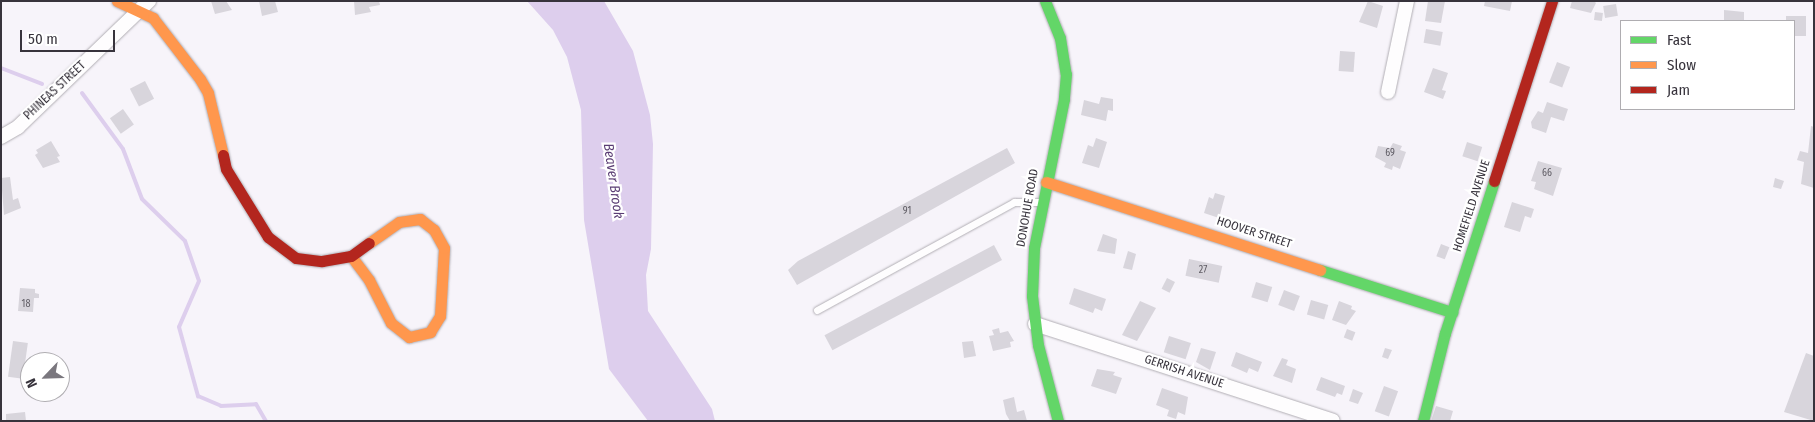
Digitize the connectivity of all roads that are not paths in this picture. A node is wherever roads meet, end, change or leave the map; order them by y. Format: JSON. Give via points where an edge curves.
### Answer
{"nodes":[{"id":1,"x":117,"y":1,"type":"edge"},
{"id":2,"x":149,"y":1,"type":"edge"},
{"id":3,"x":1045,"y":1,"type":"edge"},
{"id":4,"x":1407,"y":1,"type":"edge"},
{"id":5,"x":1552,"y":1,"type":"edge"},
{"id":6,"x":136,"y":11,"type":"junction"},
{"id":7,"x":1388,"y":92,"type":"dead end"},
{"id":8,"x":1,"y":137,"type":"edge"},
{"id":9,"x":1046,"y":182,"type":"junction"},
{"id":10,"x":1042,"y":202,"type":"junction"},
{"id":11,"x":351,"y":256,"type":"junction"},
{"id":12,"x":817,"y":310,"type":"dead end"},
{"id":13,"x":1452,"y":312,"type":"junction"},
{"id":14,"x":1035,"y":324,"type":"junction"},
{"id":15,"x":1058,"y":421,"type":"edge"},
{"id":16,"x":1333,"y":421,"type":"edge"},
{"id":17,"x":1423,"y":421,"type":"edge"}],
"edges":[{"from":1,"to":6,"type":"street"},
{"from":2,"to":6,"type":"street","name":"PHINEAS STREET"},
{"from":3,"to":9,"type":"street","name":"DONOHUE ROAD","via":[[1060,38],[1066,74],[1064,99]]},
{"from":4,"to":7,"type":"street"},
{"from":5,"to":13,"type":"street","name":"HOMEFIELD AVENUE"},
{"from":6,"to":8,"type":"street","name":"PHINEAS STREET","via":[[18,127]]},
{"from":6,"to":11,"type":"street","via":[[154,18],[208,93],[226,169],[268,238],[296,258],[322,261]]},
{"from":9,"to":10,"type":"street","name":"DONOHUE ROAD"},
{"from":9,"to":13,"type":"street","name":"HOOVER STREET"},
{"from":10,"to":12,"type":"lane","via":[[1014,202]]},
{"from":10,"to":14,"type":"street","name":"DONOHUE ROAD","via":[[1032,277]]},
{"from":11,"to":11,"type":"street","via":[[399,222],[420,219],[434,230],[444,248],[440,316],[430,332],[409,337],[391,323],[369,280]]},
{"from":13,"to":17,"type":"street","name":"HOMEFIELD AVENUE"},
{"from":14,"to":15,"type":"street","name":"DONOHUE ROAD"},
{"from":14,"to":16,"type":"street","name":"GERRISH AVENUE"}]}
